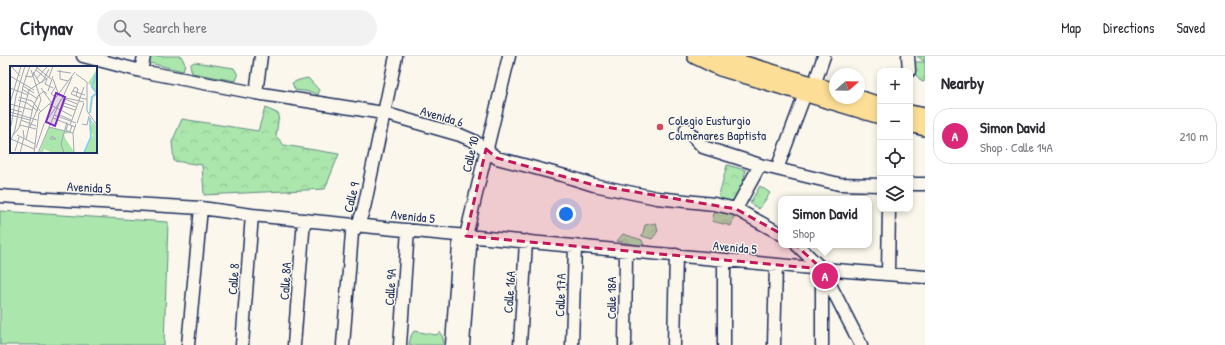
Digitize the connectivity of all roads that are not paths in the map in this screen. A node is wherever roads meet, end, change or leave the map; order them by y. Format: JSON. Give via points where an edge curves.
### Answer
{"nodes":[{"id":1,"x":84,"y":56,"type":"edge"},
{"id":2,"x":144,"y":56,"type":"edge"},
{"id":3,"x":261,"y":56,"type":"edge"},
{"id":4,"x":396,"y":56,"type":"edge"},
{"id":5,"x":509,"y":56,"type":"edge"},
{"id":6,"x":694,"y":56,"type":"edge"},
{"id":7,"x":718,"y":56,"type":"edge"},
{"id":8,"x":824,"y":56,"type":"edge"},
{"id":9,"x":908,"y":56,"type":"edge"},
{"id":10,"x":909,"y":68,"type":"edge"},
{"id":11,"x":141,"y":71,"type":"junction"},
{"id":12,"x":810,"y":90,"type":"junction"},
{"id":13,"x":829,"y":91,"type":"edge"},
{"id":14,"x":256,"y":93,"type":"junction"},
{"id":15,"x":865,"y":100,"type":"edge"},
{"id":16,"x":877,"y":103,"type":"edge"},
{"id":17,"x":383,"y":113,"type":"junction"},
{"id":18,"x":913,"y":114,"type":"edge"},
{"id":19,"x":877,"y":115,"type":"edge"},
{"id":20,"x":925,"y":116,"type":"edge"},
{"id":21,"x":913,"y":125,"type":"edge"},
{"id":22,"x":925,"y":128,"type":"edge"},
{"id":23,"x":686,"y":129,"type":"dead end"},
{"id":24,"x":486,"y":149,"type":"junction"},
{"id":25,"x":760,"y":165,"type":"junction"},
{"id":26,"x":777,"y":169,"type":"junction"},
{"id":27,"x":913,"y":184,"type":"edge"},
{"id":28,"x":925,"y":184,"type":"edge"},
{"id":29,"x":877,"y":185,"type":"edge"},
{"id":30,"x":0,"y":196,"type":"edge"},
{"id":31,"x":201,"y":208,"type":"junction"},
{"id":32,"x":736,"y":209,"type":"junction"},
{"id":33,"x":889,"y":212,"type":"edge"},
{"id":34,"x":252,"y":215,"type":"junction"},
{"id":35,"x":304,"y":220,"type":"junction"},
{"id":36,"x":358,"y":225,"type":"junction"},
{"id":37,"x":408,"y":230,"type":"junction"},
{"id":38,"x":778,"y":232,"type":"edge"},
{"id":39,"x":466,"y":236,"type":"junction"},
{"id":40,"x":526,"y":241,"type":"junction"},
{"id":41,"x":575,"y":246,"type":"junction"},
{"id":42,"x":800,"y":248,"type":"edge"},
{"id":43,"x":626,"y":251,"type":"junction"},
{"id":44,"x":676,"y":255,"type":"junction"},
{"id":45,"x":724,"y":260,"type":"junction"},
{"id":46,"x":776,"y":265,"type":"junction"},
{"id":47,"x":822,"y":269,"type":"junction"},
{"id":48,"x":888,"y":274,"type":"junction"},
{"id":49,"x":925,"y":276,"type":"edge"},
{"id":50,"x":188,"y":345,"type":"edge"},
{"id":51,"x":197,"y":345,"type":"edge"},
{"id":52,"x":242,"y":345,"type":"edge"},
{"id":53,"x":294,"y":345,"type":"edge"},
{"id":54,"x":343,"y":345,"type":"edge"},
{"id":55,"x":400,"y":345,"type":"edge"},
{"id":56,"x":452,"y":345,"type":"edge"},
{"id":57,"x":462,"y":345,"type":"edge"},
{"id":58,"x":520,"y":345,"type":"edge"},
{"id":59,"x":572,"y":345,"type":"edge"},
{"id":60,"x":625,"y":345,"type":"edge"},
{"id":61,"x":674,"y":345,"type":"edge"},
{"id":62,"x":724,"y":345,"type":"edge"},
{"id":63,"x":774,"y":345,"type":"edge"},
{"id":64,"x":822,"y":345,"type":"edge"},
{"id":65,"x":861,"y":345,"type":"edge"}],
"edges":[{"from":1,"to":11,"type":"street","name":"Avenida 6"},
{"from":2,"to":11,"type":"street"},
{"from":3,"to":14,"type":"street"},
{"from":4,"to":17,"type":"street","name":"Calle 9"},
{"from":5,"to":24,"type":"street","name":"Calle 10"},
{"from":6,"to":12,"type":"main road","via":[[720,68]]},
{"from":7,"to":12,"type":"main road","via":[[796,79]]},
{"from":8,"to":12,"type":"street"},
{"from":9,"to":10,"type":"street"},
{"from":11,"to":14,"type":"street","name":"Avenida 6"},
{"from":12,"to":13,"type":"main road"},
{"from":12,"to":19,"type":"main road"},
{"from":12,"to":26,"type":"street"},
{"from":14,"to":17,"type":"street","name":"Avenida 6"},
{"from":15,"to":16,"type":"main road"},
{"from":17,"to":24,"type":"street","name":"Avenida 6","via":[[460,135]]},
{"from":17,"to":36,"type":"street","name":"Calle 9","via":[[364,208]]},
{"from":18,"to":20,"type":"main road"},
{"from":21,"to":22,"type":"main road"},
{"from":23,"to":25,"type":"street","via":[[703,147]]},
{"from":24,"to":32,"type":"street","name":"Avenida 6","via":[[497,158],[594,185],[657,198]]},
{"from":24,"to":39,"type":"street","name":"Calle 10"},
{"from":25,"to":26,"type":"street"},
{"from":25,"to":32,"type":"street"},
{"from":26,"to":29,"type":"street","via":[[838,184]]},
{"from":27,"to":28,"type":"street"},
{"from":30,"to":31,"type":"street","name":"Avenida 5"},
{"from":31,"to":34,"type":"street","name":"Avenida 5"},
{"from":31,"to":50,"type":"street"},
{"from":32,"to":38,"type":"street","name":"Avenida 6"},
{"from":33,"to":48,"type":"street"},
{"from":34,"to":35,"type":"street","name":"Avenida 5"},
{"from":34,"to":52,"type":"street","name":"Calle 8"},
{"from":35,"to":36,"type":"street","name":"Avenida 5"},
{"from":35,"to":53,"type":"street","name":"Calle 8A"},
{"from":36,"to":37,"type":"street","name":"Avenida 5"},
{"from":36,"to":54,"type":"street","name":"Calle 9","via":[[352,233]]},
{"from":37,"to":39,"type":"street","name":"Avenida 5"},
{"from":37,"to":55,"type":"street","name":"Calle 9A"},
{"from":39,"to":40,"type":"street","name":"Avenida 5"},
{"from":39,"to":56,"type":"street","name":"Calle 10","via":[[459,245]]},
{"from":39,"to":57,"type":"street","name":"Calle 10","via":[[470,247]]},
{"from":40,"to":41,"type":"street","name":"Avenida 5"},
{"from":40,"to":58,"type":"street","name":"Calle 16A"},
{"from":41,"to":43,"type":"street","name":"Avenida 5"},
{"from":41,"to":59,"type":"street","name":"Calle 17A"},
{"from":42,"to":47,"type":"street"},
{"from":43,"to":44,"type":"street","name":"Avenida 5"},
{"from":43,"to":60,"type":"street","name":"Calle 18A"},
{"from":44,"to":45,"type":"street","name":"Avenida 5"},
{"from":44,"to":61,"type":"street"},
{"from":45,"to":46,"type":"street","name":"Avenida 5"},
{"from":45,"to":62,"type":"street"},
{"from":46,"to":47,"type":"street","name":"Avenida 5"},
{"from":46,"to":63,"type":"street"},
{"from":47,"to":48,"type":"street"},
{"from":47,"to":64,"type":"street"},
{"from":47,"to":65,"type":"street"},
{"from":48,"to":49,"type":"street"},
{"from":50,"to":51,"type":"street"}]}
